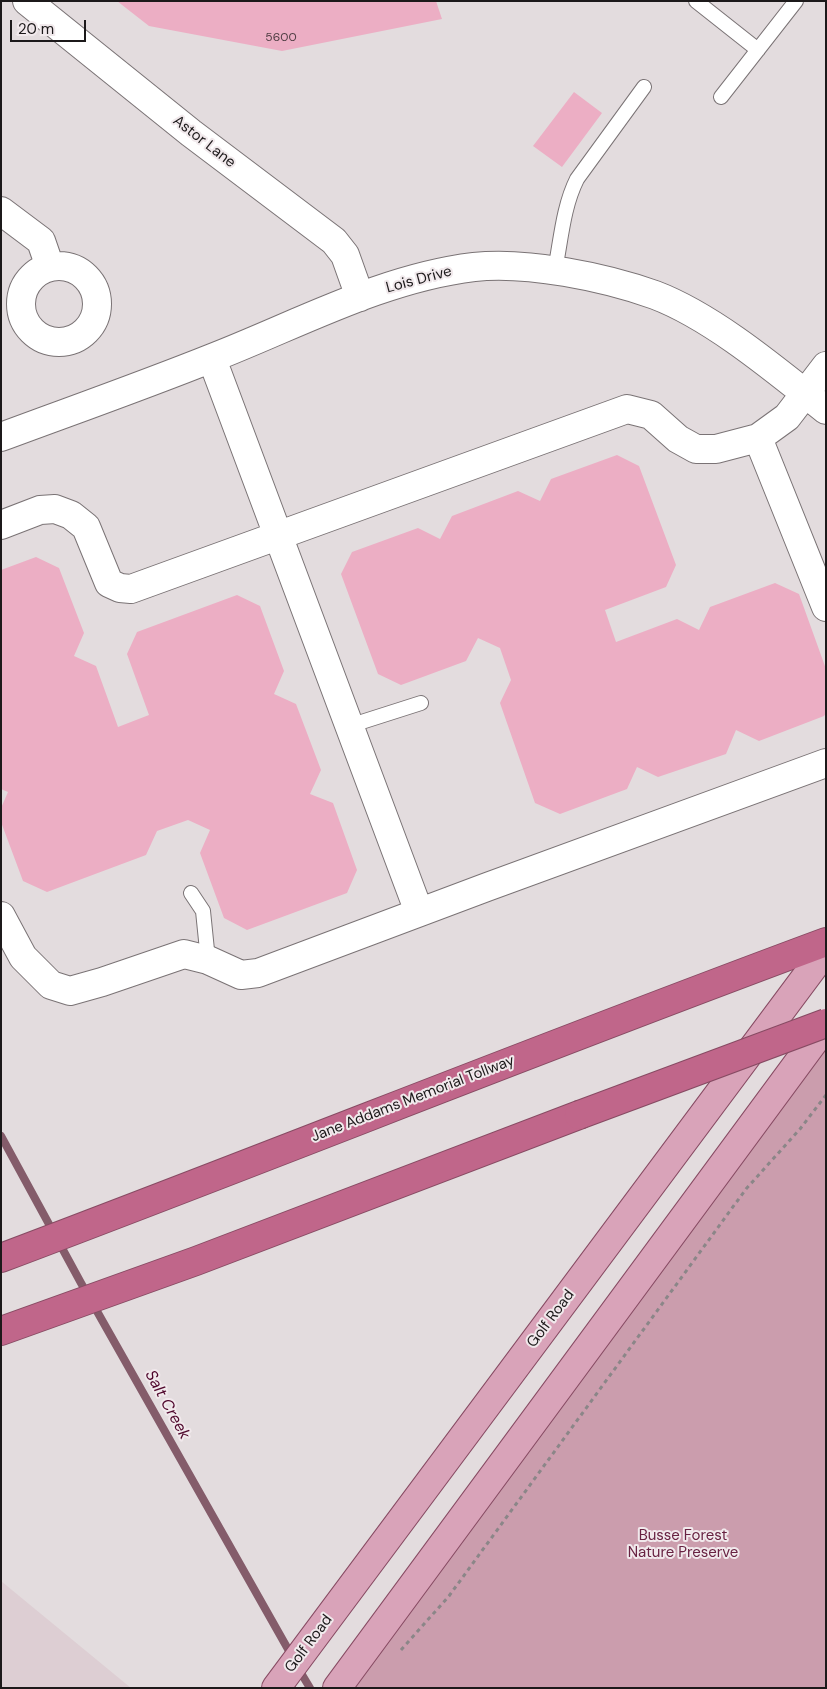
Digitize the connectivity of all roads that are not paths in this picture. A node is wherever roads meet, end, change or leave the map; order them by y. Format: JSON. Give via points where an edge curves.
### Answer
{"nodes":[{"id":1,"x":27,"y":1,"type":"edge"},
{"id":2,"x":696,"y":1,"type":"edge"},
{"id":3,"x":796,"y":1,"type":"edge"},
{"id":4,"x":758,"y":50,"type":"junction"},
{"id":5,"x":644,"y":87,"type":"dead end"},
{"id":6,"x":721,"y":97,"type":"dead end"},
{"id":7,"x":1,"y":212,"type":"edge"},
{"id":8,"x":50,"y":267,"type":"dead end"},
{"id":9,"x":555,"y":270,"type":"junction"},
{"id":10,"x":360,"y":297,"type":"junction"},
{"id":11,"x":212,"y":358,"type":"junction"},
{"id":12,"x":826,"y":366,"type":"edge"},
{"id":13,"x":816,"y":402,"type":"edge"},
{"id":14,"x":1,"y":437,"type":"edge"},
{"id":15,"x":758,"y":438,"type":"junction"},
{"id":16,"x":1,"y":525,"type":"edge"},
{"id":17,"x":278,"y":535,"type":"junction"},
{"id":18,"x":826,"y":607,"type":"edge"},
{"id":19,"x":421,"y":703,"type":"dead end"},
{"id":20,"x":350,"y":726,"type":"junction"},
{"id":21,"x":826,"y":763,"type":"edge"},
{"id":22,"x":191,"y":893,"type":"dead end"},
{"id":23,"x":419,"y":912,"type":"junction"},
{"id":24,"x":1,"y":916,"type":"edge"},
{"id":25,"x":826,"y":942,"type":"edge"},
{"id":26,"x":826,"y":950,"type":"edge"},
{"id":27,"x":208,"y":960,"type":"junction"},
{"id":28,"x":826,"y":1024,"type":"edge"},
{"id":29,"x":1,"y":1258,"type":"edge"},
{"id":30,"x":1,"y":1332,"type":"edge"},
{"id":31,"x":340,"y":1684,"type":"edge"},
{"id":32,"x":276,"y":1688,"type":"edge"}],
"edges":[{"from":1,"to":10,"type":"street","name":"Astor Lane","via":[[191,132],[334,240],[345,255]]},
{"from":2,"to":4,"type":"lane"},
{"from":3,"to":4,"type":"lane"},
{"from":4,"to":6,"type":"lane"},
{"from":5,"to":9,"type":"lane","via":[[577,179],[565,213]]},
{"from":7,"to":8,"type":"street","via":[[41,242]]},
{"from":9,"to":10,"type":"street","name":"Lois Drive","via":[[475,267],[428,275]]},
{"from":9,"to":13,"type":"street","name":"Lois Drive","via":[[615,283],[656,296],[695,314],[742,345]]},
{"from":10,"to":11,"type":"street","name":"Lois Drive"},
{"from":11,"to":14,"type":"street","name":"Lois Drive"},
{"from":11,"to":17,"type":"street"},
{"from":12,"to":13,"type":"street"},
{"from":13,"to":15,"type":"street"},
{"from":15,"to":17,"type":"street","via":[[716,449],[696,449],[678,439],[651,415],[627,409]]},
{"from":15,"to":18,"type":"street"},
{"from":16,"to":17,"type":"street","via":[[40,510],[55,509],[71,515],[86,527],[109,583],[131,589]]},
{"from":17,"to":20,"type":"street"},
{"from":19,"to":20,"type":"lane"},
{"from":20,"to":23,"type":"street"},
{"from":21,"to":23,"type":"street"},
{"from":22,"to":27,"type":"lane","via":[[203,911]]},
{"from":23,"to":27,"type":"street","via":[[258,973],[241,975]]},
{"from":24,"to":27,"type":"street","via":[[23,957],[51,985],[70,991],[184,954]]},
{"from":25,"to":29,"type":"highway","name":"Jane Addams Memorial Tollway"},
{"from":26,"to":32,"type":"main road","name":"Golf Road"},
{"from":28,"to":30,"type":"highway","bridge":true},
{"from":28,"to":31,"type":"main road"}]}
